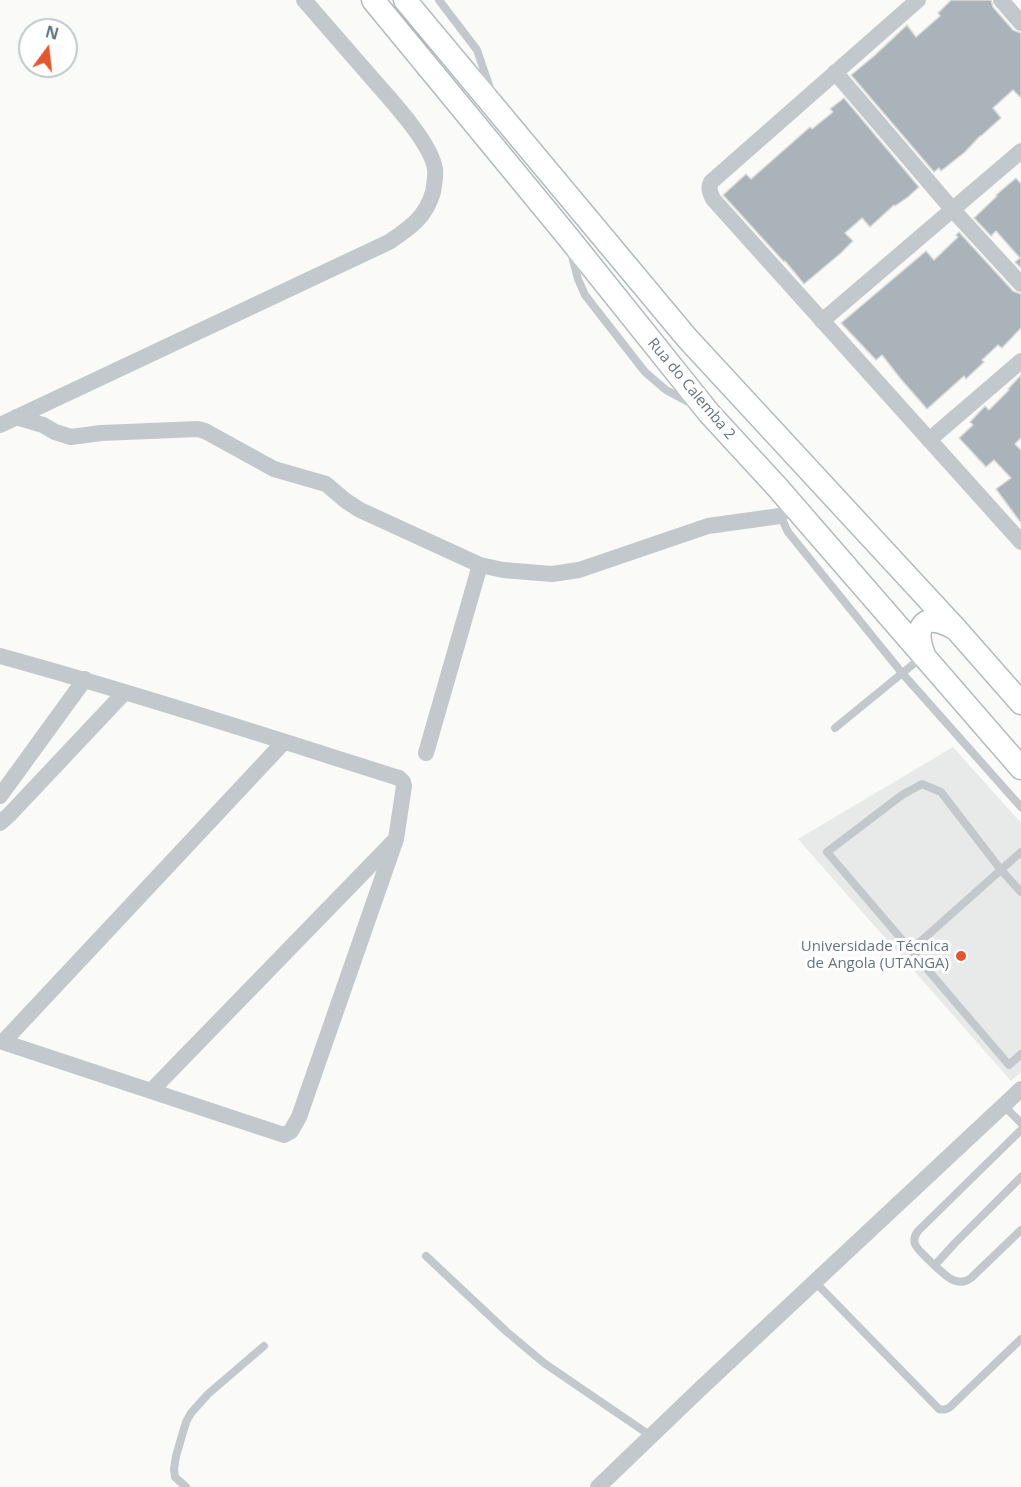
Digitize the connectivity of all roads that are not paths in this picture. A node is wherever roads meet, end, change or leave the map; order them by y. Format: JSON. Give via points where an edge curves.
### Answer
{"nodes":[{"id":1,"x":304,"y":0,"type":"edge"},
{"id":2,"x":373,"y":0,"type":"edge"},
{"id":3,"x":405,"y":0,"type":"edge"},
{"id":4,"x":439,"y":0,"type":"edge"},
{"id":5,"x":918,"y":0,"type":"edge"},
{"id":6,"x":1001,"y":0,"type":"edge"},
{"id":7,"x":1021,"y":23,"type":"edge"},
{"id":8,"x":835,"y":72,"type":"junction"},
{"id":9,"x":499,"y":114,"type":"junction"},
{"id":10,"x":1021,"y":151,"type":"edge"},
{"id":11,"x":952,"y":209,"type":"junction"},
{"id":12,"x":1021,"y":284,"type":"edge"},
{"id":13,"x":822,"y":321,"type":"junction"},
{"id":14,"x":1021,"y":361,"type":"edge"},
{"id":15,"x":16,"y":417,"type":"junction"},
{"id":16,"x":0,"y":424,"type":"edge"},
{"id":17,"x":929,"y":440,"type":"junction"},
{"id":18,"x":778,"y":488,"type":"junction"},
{"id":19,"x":780,"y":516,"type":"junction"},
{"id":20,"x":1021,"y":542,"type":"edge"},
{"id":21,"x":480,"y":565,"type":"junction"},
{"id":22,"x":956,"y":629,"type":"junction"},
{"id":23,"x":924,"y":655,"type":"junction"},
{"id":24,"x":0,"y":656,"type":"edge"},
{"id":25,"x":902,"y":673,"type":"junction"},
{"id":26,"x":85,"y":680,"type":"junction"},
{"id":27,"x":125,"y":692,"type":"junction"},
{"id":28,"x":1016,"y":696,"type":"edge"},
{"id":29,"x":835,"y":728,"type":"dead end"},
{"id":30,"x":284,"y":742,"type":"junction"},
{"id":31,"x":426,"y":753,"type":"dead end"},
{"id":32,"x":1021,"y":768,"type":"edge"},
{"id":33,"x":0,"y":796,"type":"edge"},
{"id":34,"x":1021,"y":807,"type":"edge"},
{"id":35,"x":0,"y":823,"type":"edge"},
{"id":36,"x":396,"y":839,"type":"junction"},
{"id":37,"x":1021,"y":852,"type":"edge"},
{"id":38,"x":1000,"y":870,"type":"junction"},
{"id":39,"x":1021,"y":892,"type":"edge"},
{"id":40,"x":911,"y":950,"type":"junction"},
{"id":41,"x":2,"y":1042,"type":"edge"},
{"id":42,"x":1021,"y":1054,"type":"edge"},
{"id":43,"x":1021,"y":1089,"type":"edge"},
{"id":44,"x":151,"y":1091,"type":"junction"},
{"id":45,"x":1004,"y":1106,"type":"junction"},
{"id":46,"x":1021,"y":1123,"type":"edge"},
{"id":47,"x":1021,"y":1130,"type":"edge"},
{"id":48,"x":1021,"y":1177,"type":"edge"},
{"id":49,"x":1021,"y":1230,"type":"edge"},
{"id":50,"x":426,"y":1256,"type":"dead end"},
{"id":51,"x":935,"y":1265,"type":"junction"},
{"id":52,"x":815,"y":1282,"type":"junction"},
{"id":53,"x":1021,"y":1339,"type":"edge"},
{"id":54,"x":264,"y":1346,"type":"dead end"},
{"id":55,"x":651,"y":1436,"type":"junction"},
{"id":56,"x":186,"y":1487,"type":"edge"},
{"id":57,"x":598,"y":1487,"type":"edge"}],
"edges":[{"from":1,"to":15,"type":"street","via":[[397,108],[431,154],[436,170],[434,185],[420,219],[389,242]]},
{"from":2,"to":18,"type":"main road","name":"Rua do Calemba 2","via":[[709,413]]},
{"from":3,"to":9,"type":"main road","name":"Rua do Calemba 2"},
{"from":4,"to":9,"type":"lane","via":[[477,50]]},
{"from":5,"to":8,"type":"street"},
{"from":6,"to":7,"type":"street"},
{"from":8,"to":11,"type":"street"},
{"from":8,"to":13,"type":"street","via":[[709,186],[713,199]]},
{"from":9,"to":22,"type":"main road","name":"Rua do Calemba 2","via":[[687,338]]},
{"from":10,"to":11,"type":"street"},
{"from":11,"to":12,"type":"street"},
{"from":11,"to":13,"type":"street"},
{"from":13,"to":17,"type":"street"},
{"from":14,"to":17,"type":"street"},
{"from":15,"to":16,"type":"street"},
{"from":15,"to":21,"type":"street","via":[[71,437],[205,431],[274,469],[326,484],[360,510]]},
{"from":17,"to":20,"type":"street"},
{"from":18,"to":19,"type":"lane"},
{"from":18,"to":23,"type":"main road","name":"Rua do Calemba 2"},
{"from":19,"to":21,"type":"street","via":[[708,526],[562,573]]},
{"from":19,"to":25,"type":"lane"},
{"from":21,"to":31,"type":"street"},
{"from":22,"to":23,"type":"main road","via":[[939,621],[923,624],[919,639]]},
{"from":22,"to":28,"type":"main road","name":"Rua do Calemba 2"},
{"from":23,"to":25,"type":"lane"},
{"from":23,"to":32,"type":"main road","name":"Rua do Calemba 2"},
{"from":24,"to":26,"type":"street"},
{"from":25,"to":29,"type":"lane"},
{"from":25,"to":34,"type":"lane"},
{"from":26,"to":27,"type":"street"},
{"from":26,"to":33,"type":"street"},
{"from":27,"to":30,"type":"street"},
{"from":27,"to":35,"type":"street"},
{"from":30,"to":36,"type":"street","via":[[399,778],[404,792]]},
{"from":30,"to":41,"type":"street"},
{"from":36,"to":44,"type":"street"},
{"from":36,"to":44,"type":"street","via":[[291,1131],[284,1135]]},
{"from":37,"to":38,"type":"lane"},
{"from":38,"to":39,"type":"lane"},
{"from":38,"to":40,"type":"lane"},
{"from":38,"to":40,"type":"lane","via":[[941,792],[922,784],[827,852]]},
{"from":40,"to":42,"type":"lane","via":[[1009,1065]]},
{"from":41,"to":44,"type":"street"},
{"from":43,"to":45,"type":"street"},
{"from":45,"to":46,"type":"lane"},
{"from":45,"to":52,"type":"street"},
{"from":47,"to":51,"type":"lane","via":[[915,1235],[915,1246]]},
{"from":48,"to":51,"type":"lane"},
{"from":49,"to":51,"type":"lane","via":[[967,1281],[951,1280]]},
{"from":50,"to":55,"type":"lane","via":[[544,1363]]},
{"from":52,"to":53,"type":"lane","via":[[939,1409],[947,1410]]},
{"from":52,"to":55,"type":"street"},
{"from":54,"to":56,"type":"lane","via":[[208,1394],[186,1422],[174,1469],[175,1477]]},
{"from":55,"to":57,"type":"street"}]}
